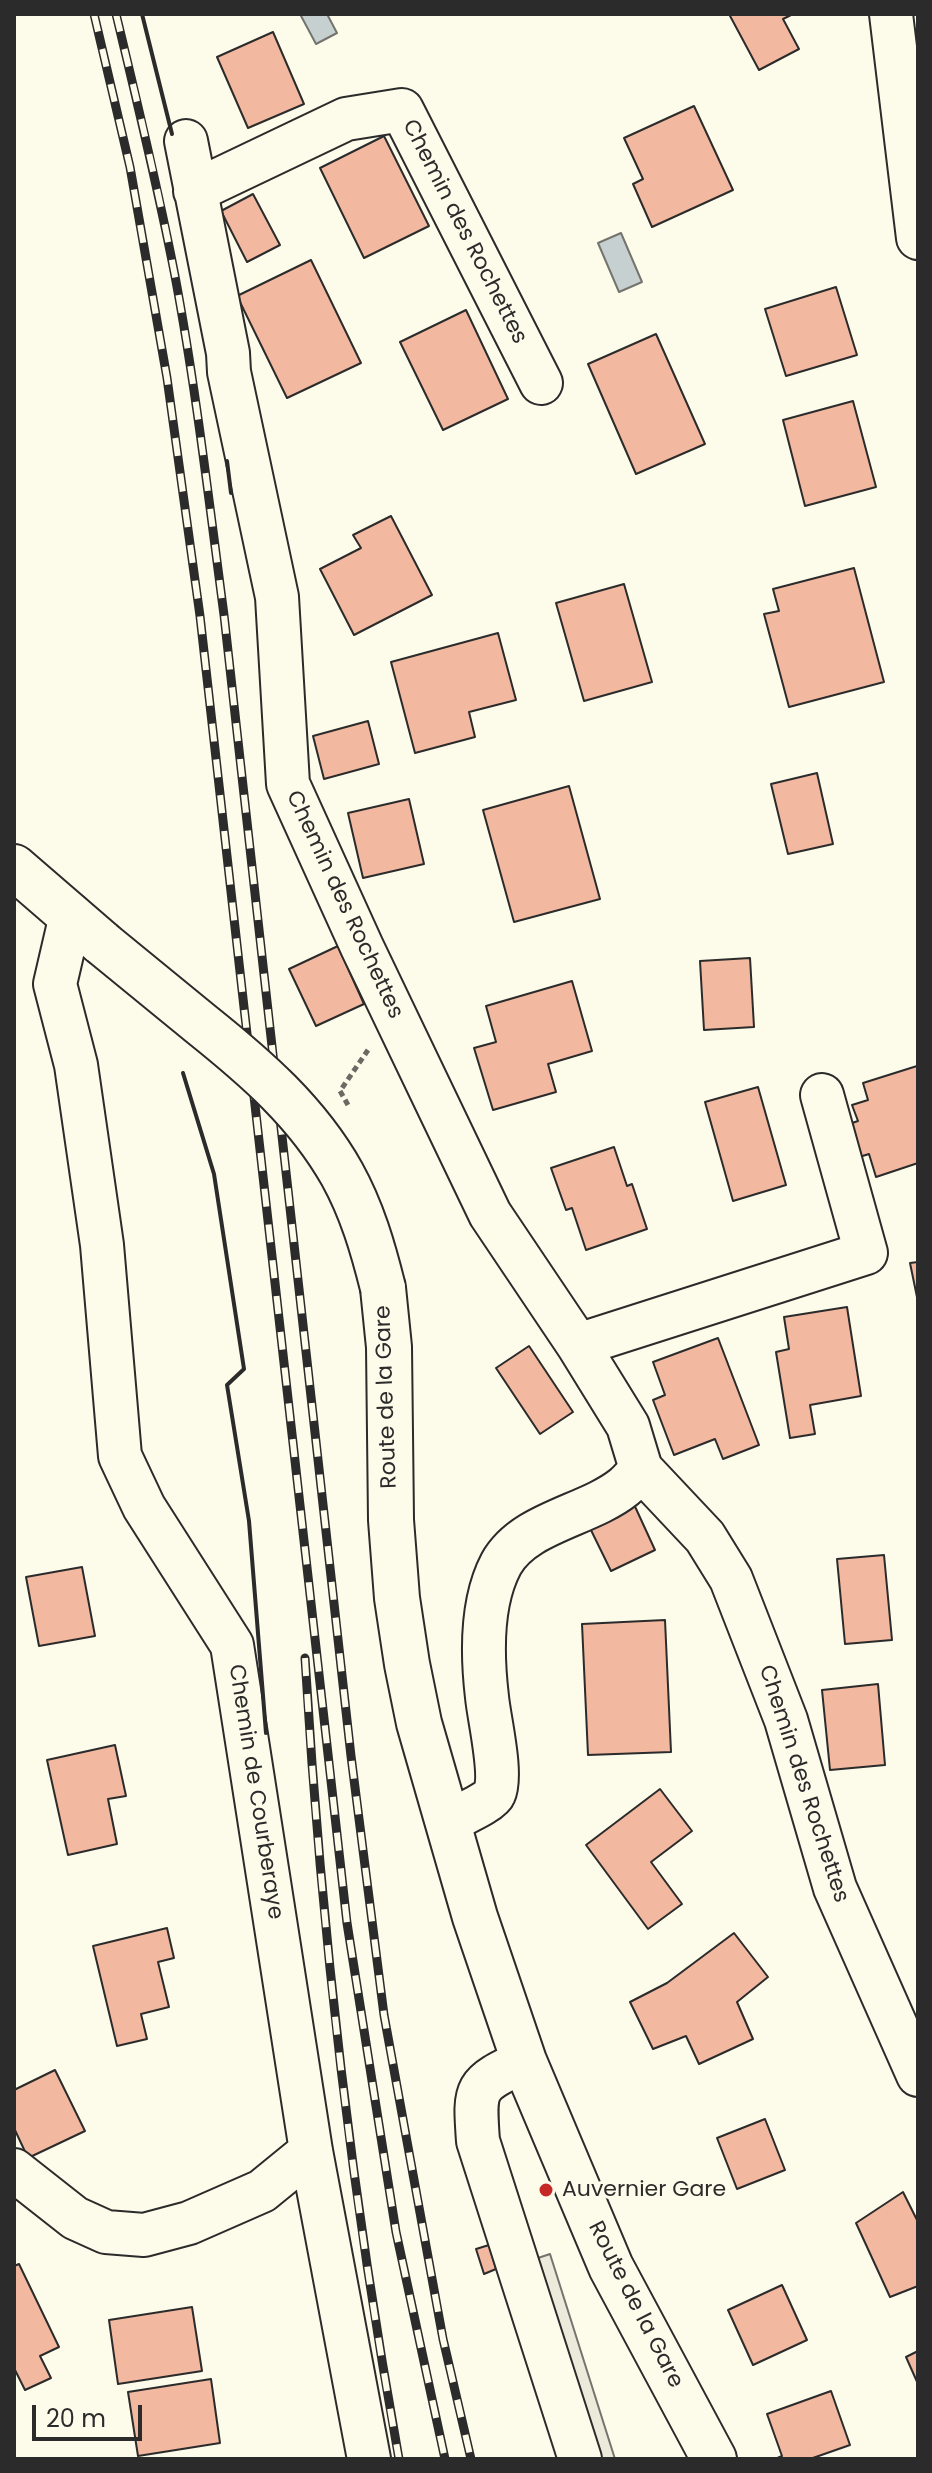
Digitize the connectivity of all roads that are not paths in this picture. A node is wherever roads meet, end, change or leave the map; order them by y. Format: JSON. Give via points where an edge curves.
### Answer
{"nodes":[{"id":1,"x":891,"y":14,"type":"edge"},
{"id":2,"x":186,"y":141,"type":"dead end"},
{"id":3,"x":195,"y":191,"type":"junction"},
{"id":4,"x":918,"y":238,"type":"edge"},
{"id":5,"x":541,"y":383,"type":"dead end"},
{"id":6,"x":14,"y":867,"type":"edge"},
{"id":7,"x":86,"y":929,"type":"junction"},
{"id":8,"x":822,"y":1095,"type":"dead end"},
{"id":9,"x":578,"y":1345,"type":"junction"},
{"id":10,"x":641,"y":1469,"type":"junction"},
{"id":11,"x":448,"y":1822,"type":"junction"},
{"id":12,"x":524,"y":2061,"type":"junction"},
{"id":13,"x":918,"y":2075,"type":"edge"},
{"id":14,"x":311,"y":2151,"type":"junction"},
{"id":15,"x":14,"y":2170,"type":"edge"},
{"id":16,"x":369,"y":2459,"type":"edge"},
{"id":17,"x":580,"y":2459,"type":"edge"},
{"id":18,"x":714,"y":2459,"type":"edge"}],
"edges":[{"from":1,"to":4,"type":"street"},
{"from":2,"to":3,"type":"street","name":"Chemin des Rochettes"},
{"from":3,"to":5,"type":"street","name":"Chemin des Rochettes","via":[[346,119],[402,110]]},
{"from":3,"to":9,"type":"street","name":"Chemin des Rochettes","via":[[277,597],[288,784],[490,1214]]},
{"from":6,"to":7,"type":"main road","name":"Route de la Gare"},
{"from":7,"to":11,"type":"main road","name":"Route de la Gare","bridge":true,"via":[[289,1100],[342,1174],[371,1240],[389,1347],[397,1598],[419,1723]]},
{"from":7,"to":14,"type":"street","name":"Chemin de Courberaye","via":[[55,984],[76,1065],[100,1230],[120,1456],[144,1507],[232,1645]]},
{"from":8,"to":9,"type":"street","via":[[866,1253]]},
{"from":9,"to":10,"type":"street","name":"Chemin des Rochettes","via":[[628,1426]]},
{"from":10,"to":11,"type":"street","via":[[606,1498],[529,1535],[501,1565],[486,1616],[485,1651],[496,1792],[490,1801]]},
{"from":10,"to":13,"type":"street","name":"Chemin des Rochettes","via":[[705,1537],[731,1579],[786,1720],[835,1888]]},
{"from":11,"to":12,"type":"main road","name":"Route de la Gare"},
{"from":12,"to":17,"type":"street","via":[[490,2078],[478,2093],[478,2141]]},
{"from":12,"to":18,"type":"main road","name":"Route de la Gare","via":[[611,2267]]},
{"from":14,"to":15,"type":"street","via":[[262,2191],[189,2223],[144,2235],[106,2232],[75,2218]]},
{"from":14,"to":16,"type":"street","name":"Chemin de Courberaye"}]}
